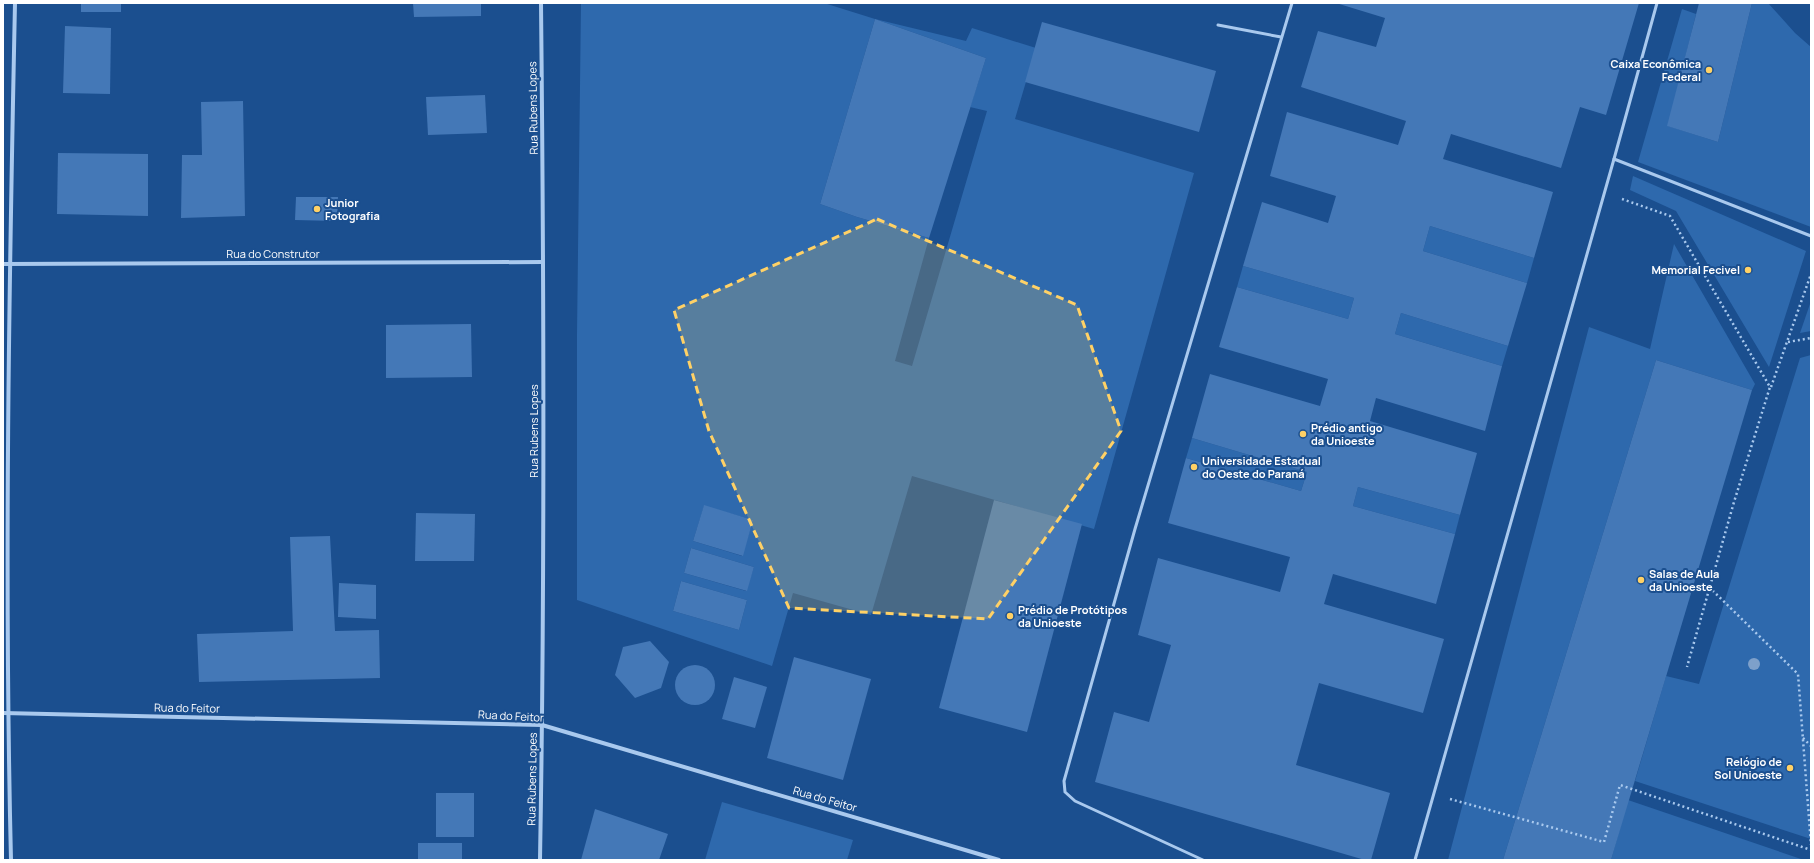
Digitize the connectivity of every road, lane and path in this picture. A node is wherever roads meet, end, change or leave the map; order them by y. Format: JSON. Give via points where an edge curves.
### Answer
{"nodes":[{"id":1,"x":15,"y":3,"type":"edge"},
{"id":2,"x":541,"y":3,"type":"edge"},
{"id":3,"x":1292,"y":3,"type":"edge"},
{"id":4,"x":1658,"y":3,"type":"edge"},
{"id":5,"x":1218,"y":25,"type":"dead end"},
{"id":6,"x":1281,"y":37,"type":"junction"},
{"id":7,"x":1614,"y":159,"type":"junction"},
{"id":8,"x":1622,"y":199,"type":"dead end"},
{"id":9,"x":1811,"y":236,"type":"edge"},
{"id":10,"x":543,"y":262,"type":"junction"},
{"id":11,"x":3,"y":264,"type":"edge"},
{"id":12,"x":10,"y":264,"type":"junction"},
{"id":13,"x":1811,"y":274,"type":"edge"},
{"id":14,"x":1811,"y":338,"type":"edge"},
{"id":15,"x":1788,"y":342,"type":"junction"},
{"id":16,"x":1770,"y":387,"type":"junction"},
{"id":17,"x":1709,"y":587,"type":"junction"},
{"id":18,"x":1687,"y":667,"type":"dead end"},
{"id":19,"x":5,"y":713,"type":"edge"},
{"id":20,"x":542,"y":725,"type":"junction"},
{"id":21,"x":1803,"y":738,"type":"junction"},
{"id":22,"x":1811,"y":746,"type":"edge"},
{"id":23,"x":1805,"y":755,"type":"dead end"},
{"id":24,"x":1434,"y":794,"type":"junction"},
{"id":25,"x":1811,"y":845,"type":"edge"},
{"id":26,"x":1811,"y":850,"type":"edge"},
{"id":27,"x":11,"y":860,"type":"edge"},
{"id":28,"x":540,"y":860,"type":"edge"},
{"id":29,"x":1000,"y":860,"type":"edge"},
{"id":30,"x":1203,"y":860,"type":"edge"},
{"id":31,"x":1415,"y":860,"type":"edge"}],
"edges":[{"from":1,"to":12,"type":"street"},
{"from":2,"to":10,"type":"street","name":"Rua Rubens Lopes"},
{"from":3,"to":6,"type":"lane"},
{"from":4,"to":7,"type":"lane"},
{"from":5,"to":6,"type":"lane"},
{"from":6,"to":30,"type":"lane","via":[[1135,529],[1064,781],[1065,792],[1075,801]]},
{"from":7,"to":9,"type":"lane"},
{"from":7,"to":24,"type":"lane"},
{"from":8,"to":16,"type":"path","via":[[1670,216]]},
{"from":10,"to":12,"type":"street","name":"Rua do Construtor"},
{"from":10,"to":20,"type":"street","name":"Rua Rubens Lopes"},
{"from":11,"to":12,"type":"street","name":"Rua do Construtor"},
{"from":12,"to":19,"type":"street"},
{"from":13,"to":15,"type":"path"},
{"from":14,"to":15,"type":"path"},
{"from":15,"to":16,"type":"path"},
{"from":16,"to":17,"type":"path"},
{"from":17,"to":18,"type":"path"},
{"from":17,"to":21,"type":"path","via":[[1798,674]]},
{"from":19,"to":20,"type":"street","name":"Rua do Feitor"},
{"from":19,"to":27,"type":"street"},
{"from":20,"to":28,"type":"street","name":"Rua Rubens Lopes"},
{"from":20,"to":29,"type":"street","name":"Rua do Feitor"},
{"from":21,"to":22,"type":"path"},
{"from":21,"to":23,"type":"path"},
{"from":21,"to":25,"type":"path"},
{"from":24,"to":26,"type":"path","via":[[1604,842],[1620,785]]},
{"from":24,"to":31,"type":"lane"}]}
